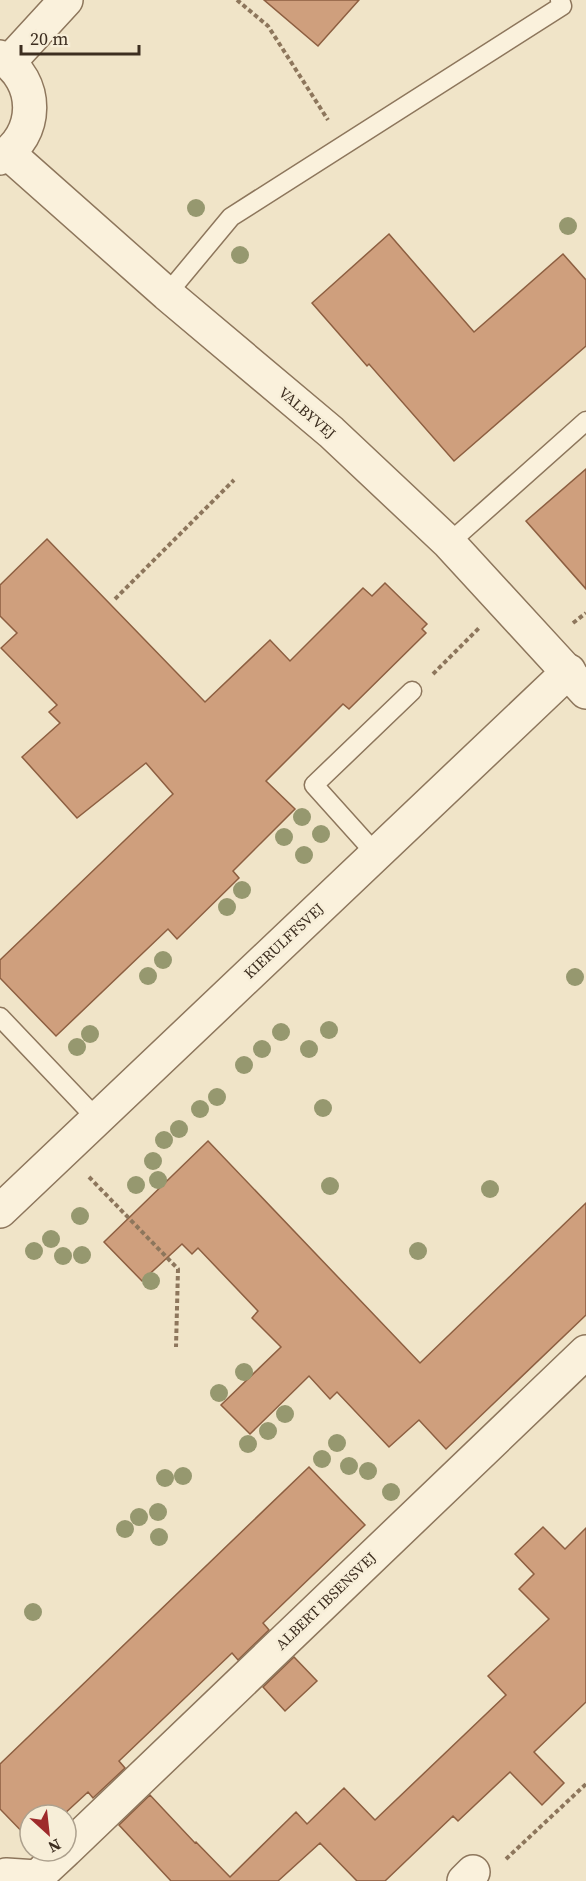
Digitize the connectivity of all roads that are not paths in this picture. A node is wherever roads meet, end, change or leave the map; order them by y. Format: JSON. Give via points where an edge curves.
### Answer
{"nodes":[{"id":1,"x":66,"y":0,"type":"edge"},
{"id":2,"x":560,"y":0,"type":"edge"},
{"id":3,"x":4,"y":60,"type":"edge"},
{"id":4,"x":4,"y":156,"type":"edge"},
{"id":5,"x":166,"y":294,"type":"junction"},
{"id":6,"x":586,"y":421,"type":"edge"},
{"id":7,"x":449,"y":543,"type":"junction"},
{"id":8,"x":577,"y":682,"type":"edge"},
{"id":9,"x":412,"y":691,"type":"road end"},
{"id":10,"x":376,"y":854,"type":"junction"},
{"id":11,"x":0,"y":1017,"type":"edge"},
{"id":12,"x":97,"y":1119,"type":"junction"},
{"id":13,"x":0,"y":1211,"type":"edge"},
{"id":14,"x":586,"y":1352,"type":"edge"},
{"id":15,"x":78,"y":1838,"type":"edge"},
{"id":16,"x":52,"y":1863,"type":"edge"},
{"id":17,"x":0,"y":1881,"type":"edge"}],
"edges":[{"from":1,"to":3,"type":"street"},
{"from":2,"to":5,"type":"lane","via":[[562,6],[231,217]]},
{"from":3,"to":4,"type":"street","via":[[21,75],[31,108],[21,141]]},
{"from":4,"to":5,"type":"street","name":"VALBYVEJ"},
{"from":5,"to":7,"type":"street","name":"VALBYVEJ","via":[[331,432]]},
{"from":6,"to":7,"type":"lane"},
{"from":7,"to":8,"type":"street","name":"VALBYVEJ"},
{"from":8,"to":10,"type":"street","name":"KIERULFFSVEJ"},
{"from":9,"to":10,"type":"lane","via":[[314,785]]},
{"from":10,"to":12,"type":"street","name":"KIERULFFSVEJ"},
{"from":11,"to":12,"type":"lane"},
{"from":12,"to":13,"type":"street","name":"KIERULFFSVEJ"},
{"from":14,"to":15,"type":"street","name":"ALBERT IBSENSVEJ"},
{"from":16,"to":17,"type":"street","name":"ALBERT IBSENSVEJ","via":[[37,1877],[6,1875]]}]}
